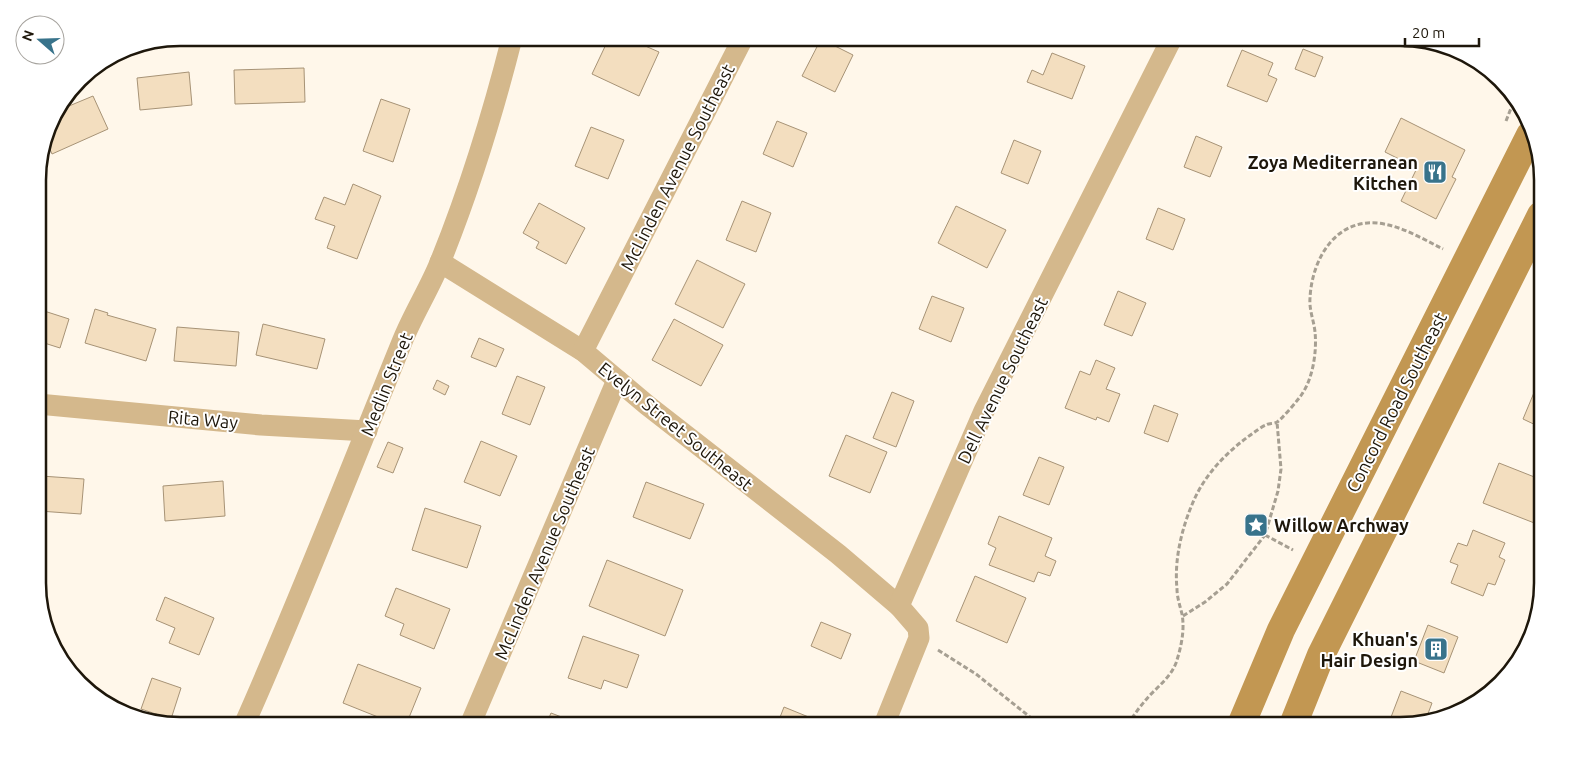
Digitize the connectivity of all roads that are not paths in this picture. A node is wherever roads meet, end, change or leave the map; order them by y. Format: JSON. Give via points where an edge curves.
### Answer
{"nodes":[{"id":1,"x":506,"y":46,"type":"edge"},
{"id":2,"x":739,"y":46,"type":"edge"},
{"id":3,"x":1168,"y":46,"type":"edge"},
{"id":4,"x":1527,"y":140,"type":"edge"},
{"id":5,"x":1534,"y":231,"type":"edge"},
{"id":6,"x":440,"y":262,"type":"junction"},
{"id":7,"x":583,"y":351,"type":"junction"},
{"id":8,"x":617,"y":380,"type":"junction"},
{"id":9,"x":46,"y":405,"type":"edge"},
{"id":10,"x":367,"y":430,"type":"junction"},
{"id":11,"x":899,"y":606,"type":"junction"},
{"id":12,"x":888,"y":716,"type":"edge"},
{"id":13,"x":1245,"y":716,"type":"edge"},
{"id":14,"x":1297,"y":716,"type":"edge"},
{"id":15,"x":248,"y":717,"type":"edge"},
{"id":16,"x":474,"y":717,"type":"edge"}],
"edges":[{"from":1,"to":6,"type":"street","name":"Medlin Street","via":[[472,178]]},
{"from":2,"to":7,"type":"street","name":"McLinden Avenue Southeast"},
{"from":3,"to":11,"type":"street","name":"Dell Avenue Southeast","via":[[984,411]]},
{"from":4,"to":13,"type":"main road","name":"Concord Road Southeast","via":[[1281,630]]},
{"from":5,"to":14,"type":"main road","via":[[1321,655]]},
{"from":6,"to":7,"type":"street","name":"Evelyn Street Southeast"},
{"from":6,"to":10,"type":"street","name":"Medlin Street","via":[[403,340]]},
{"from":7,"to":8,"type":"street","name":"Evelyn Street Southeast"},
{"from":8,"to":11,"type":"street","name":"Evelyn Street Southeast"},
{"from":8,"to":16,"type":"street","name":"McLinden Avenue Southeast"},
{"from":9,"to":10,"type":"street","name":"Rita Way","via":[[261,425]]},
{"from":10,"to":15,"type":"street","name":"Medlin Street"},
{"from":11,"to":12,"type":"street","via":[[918,628],[919,638]]}]}
